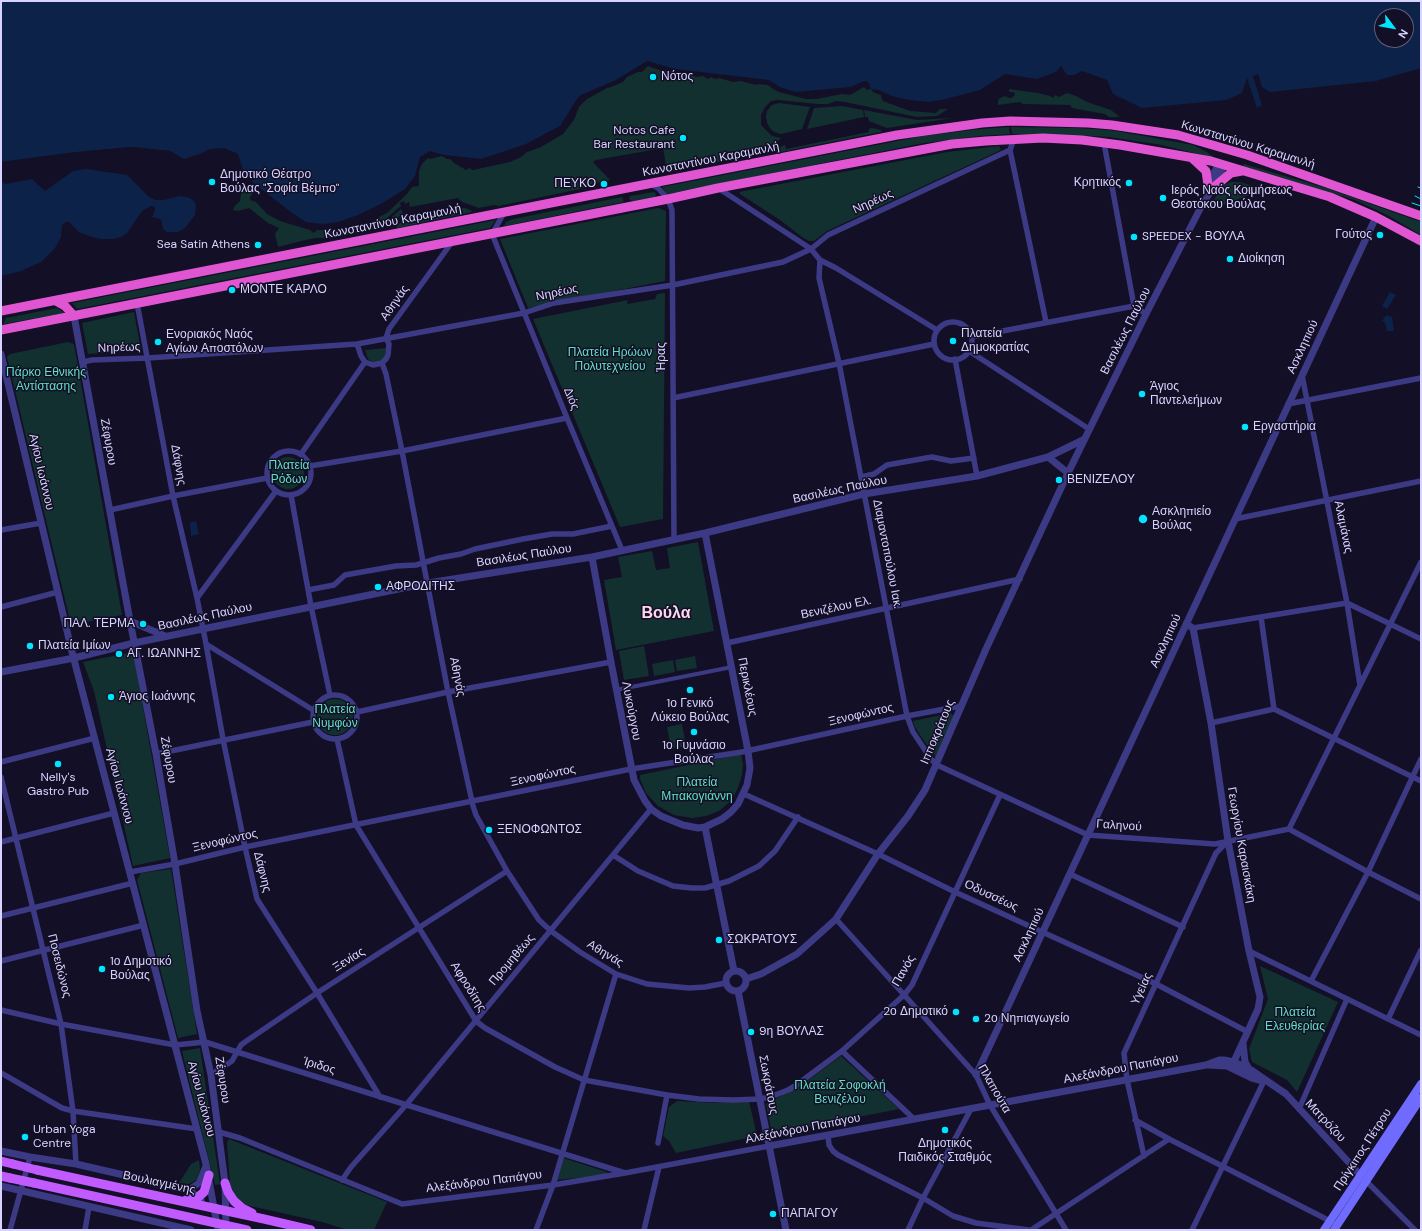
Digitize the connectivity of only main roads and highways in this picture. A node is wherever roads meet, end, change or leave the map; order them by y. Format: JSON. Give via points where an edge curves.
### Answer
{"nodes":[{"id":1,"x":1205,"y":142,"type":"junction"},
{"id":2,"x":1247,"y":155,"type":"junction"},
{"id":3,"x":1190,"y":158,"type":"junction"},
{"id":4,"x":1221,"y":164,"type":"junction"},
{"id":5,"x":1246,"y":171,"type":"junction"},
{"id":6,"x":1421,"y":216,"type":"edge"},
{"id":7,"x":1421,"y":241,"type":"edge"},
{"id":8,"x":56,"y":301,"type":"junction"},
{"id":9,"x":2,"y":312,"type":"edge"},
{"id":10,"x":74,"y":316,"type":"junction"},
{"id":11,"x":1,"y":330,"type":"edge"},
{"id":12,"x":1421,"y":1084,"type":"edge"},
{"id":13,"x":1421,"y":1098,"type":"edge"},
{"id":14,"x":1,"y":1161,"type":"edge"},
{"id":15,"x":209,"y":1175,"type":"road end"},
{"id":16,"x":6,"y":1177,"type":"edge"},
{"id":17,"x":1363,"y":1178,"type":"junction"},
{"id":18,"x":225,"y":1183,"type":"road end"},
{"id":19,"x":172,"y":1199,"type":"junction"},
{"id":20,"x":264,"y":1219,"type":"junction"},
{"id":21,"x":1334,"y":1226,"type":"edge"},
{"id":22,"x":221,"y":1227,"type":"edge"},
{"id":23,"x":247,"y":1230,"type":"edge"},
{"id":24,"x":311,"y":1230,"type":"edge"},
{"id":25,"x":1324,"y":1230,"type":"edge"}],
"edges":[{"from":1,"to":2,"type":"highway","name":"Κωνσταντίνου Καραμανλή"},
{"from":1,"to":4,"type":"highway","via":[[1213,148]]},
{"from":1,"to":8,"type":"highway","name":"Κωνσταντίνου Καραμανλή","via":[[1164,132],[1112,124],[1032,121],[982,123],[897,135]]},
{"from":2,"to":4,"type":"highway","via":[[1232,157]]},
{"from":2,"to":6,"type":"highway","name":"Κωνσταντίνου Καραμανλή"},
{"from":3,"to":4,"type":"highway"},
{"from":3,"to":5,"type":"highway","via":[[1206,171],[1211,186],[1231,173]]},
{"from":3,"to":10,"type":"highway","via":[[1104,143],[1043,138],[952,144]]},
{"from":4,"to":5,"type":"highway"},
{"from":5,"to":7,"type":"highway","via":[[1330,197],[1376,216]]},
{"from":8,"to":9,"type":"highway","name":"Κωνσταντίνου Καραμανλή"},
{"from":8,"to":10,"type":"highway","via":[[66,306]]},
{"from":10,"to":11,"type":"highway"},
{"from":12,"to":17,"type":"main road","name":"Πρίγκιπος Πέτρου"},
{"from":13,"to":17,"type":"main road","name":"Πρίγκιπος Πέτρου"},
{"from":14,"to":19,"type":"main road","name":"Βουλιαγμένης","bridge":true},
{"from":15,"to":19,"type":"main road","via":[[206,1188],[198,1197],[187,1201]]},
{"from":16,"to":22,"type":"main road","bridge":true},
{"from":17,"to":21,"type":"main road","name":"Πρίγκιπος Πέτρου"},
{"from":18,"to":20,"type":"main road","via":[[238,1205]]},
{"from":19,"to":20,"type":"main road","name":"Βουλιαγμένης"},
{"from":20,"to":24,"type":"main road","name":"Βουλιαγμένης"},
{"from":21,"to":25,"type":"main road","name":"Πρίγκιπος Πέτρου"},
{"from":22,"to":23,"type":"main road"}]}
